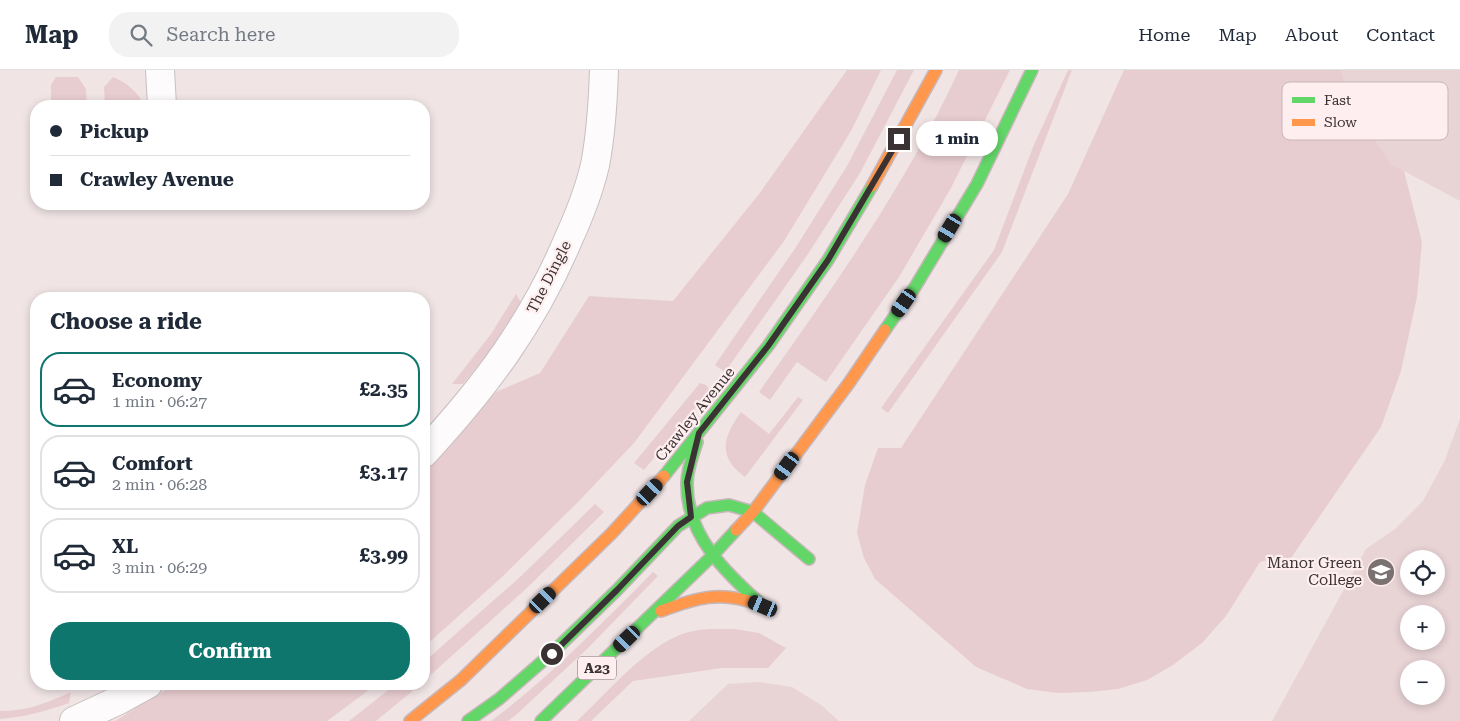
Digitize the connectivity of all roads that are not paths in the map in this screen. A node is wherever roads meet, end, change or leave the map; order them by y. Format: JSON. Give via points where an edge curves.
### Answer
{"nodes":[{"id":1,"x":160,"y":70,"type":"edge"},
{"id":2,"x":604,"y":70,"type":"edge"},
{"id":3,"x":936,"y":70,"type":"edge"},
{"id":4,"x":1032,"y":70,"type":"edge"},
{"id":5,"x":162,"y":100,"type":"edge"},
{"id":6,"x":699,"y":433,"type":"junction"},
{"id":7,"x":430,"y":446,"type":"edge"},
{"id":8,"x":753,"y":512,"type":"junction"},
{"id":9,"x":691,"y":517,"type":"junction"},
{"id":10,"x":713,"y":555,"type":"junction"},
{"id":11,"x":809,"y":559,"type":"dead end"},
{"id":12,"x":653,"y":615,"type":"junction"},
{"id":13,"x":137,"y":690,"type":"edge"},
{"id":14,"x":74,"y":721,"type":"edge"},
{"id":15,"x":410,"y":721,"type":"edge"},
{"id":16,"x":468,"y":721,"type":"edge"},
{"id":17,"x":541,"y":721,"type":"edge"}],
"edges":[{"from":1,"to":5,"type":"street"},
{"from":2,"to":7,"type":"street","name":"The Dingle","via":[[595,164],[579,216],[557,266],[538,304],[493,372]]},
{"from":3,"to":6,"type":"main road","name":"Crawley Avenue","via":[[828,260],[768,346]]},
{"from":4,"to":8,"type":"main road","number":"A23","via":[[977,184],[915,287],[849,383]]},
{"from":6,"to":9,"type":"main road","via":[[687,482]]},
{"from":6,"to":15,"type":"main road","name":"Crawley Avenue","via":[[612,533],[461,680]]},
{"from":8,"to":9,"type":"main road","via":[[729,505],[707,508]]},
{"from":8,"to":10,"type":"main road","number":"A23"},
{"from":8,"to":11,"type":"main road"},
{"from":9,"to":10,"type":"main road"},
{"from":9,"to":16,"type":"main road","via":[[678,526],[552,654]]},
{"from":10,"to":12,"type":"main road","number":"A23"},
{"from":10,"to":12,"type":"main road","via":[[738,585],[763,606],[744,598],[724,595],[702,597]]},
{"from":12,"to":17,"type":"main road","number":"A23"},
{"from":13,"to":14,"type":"street"}]}
